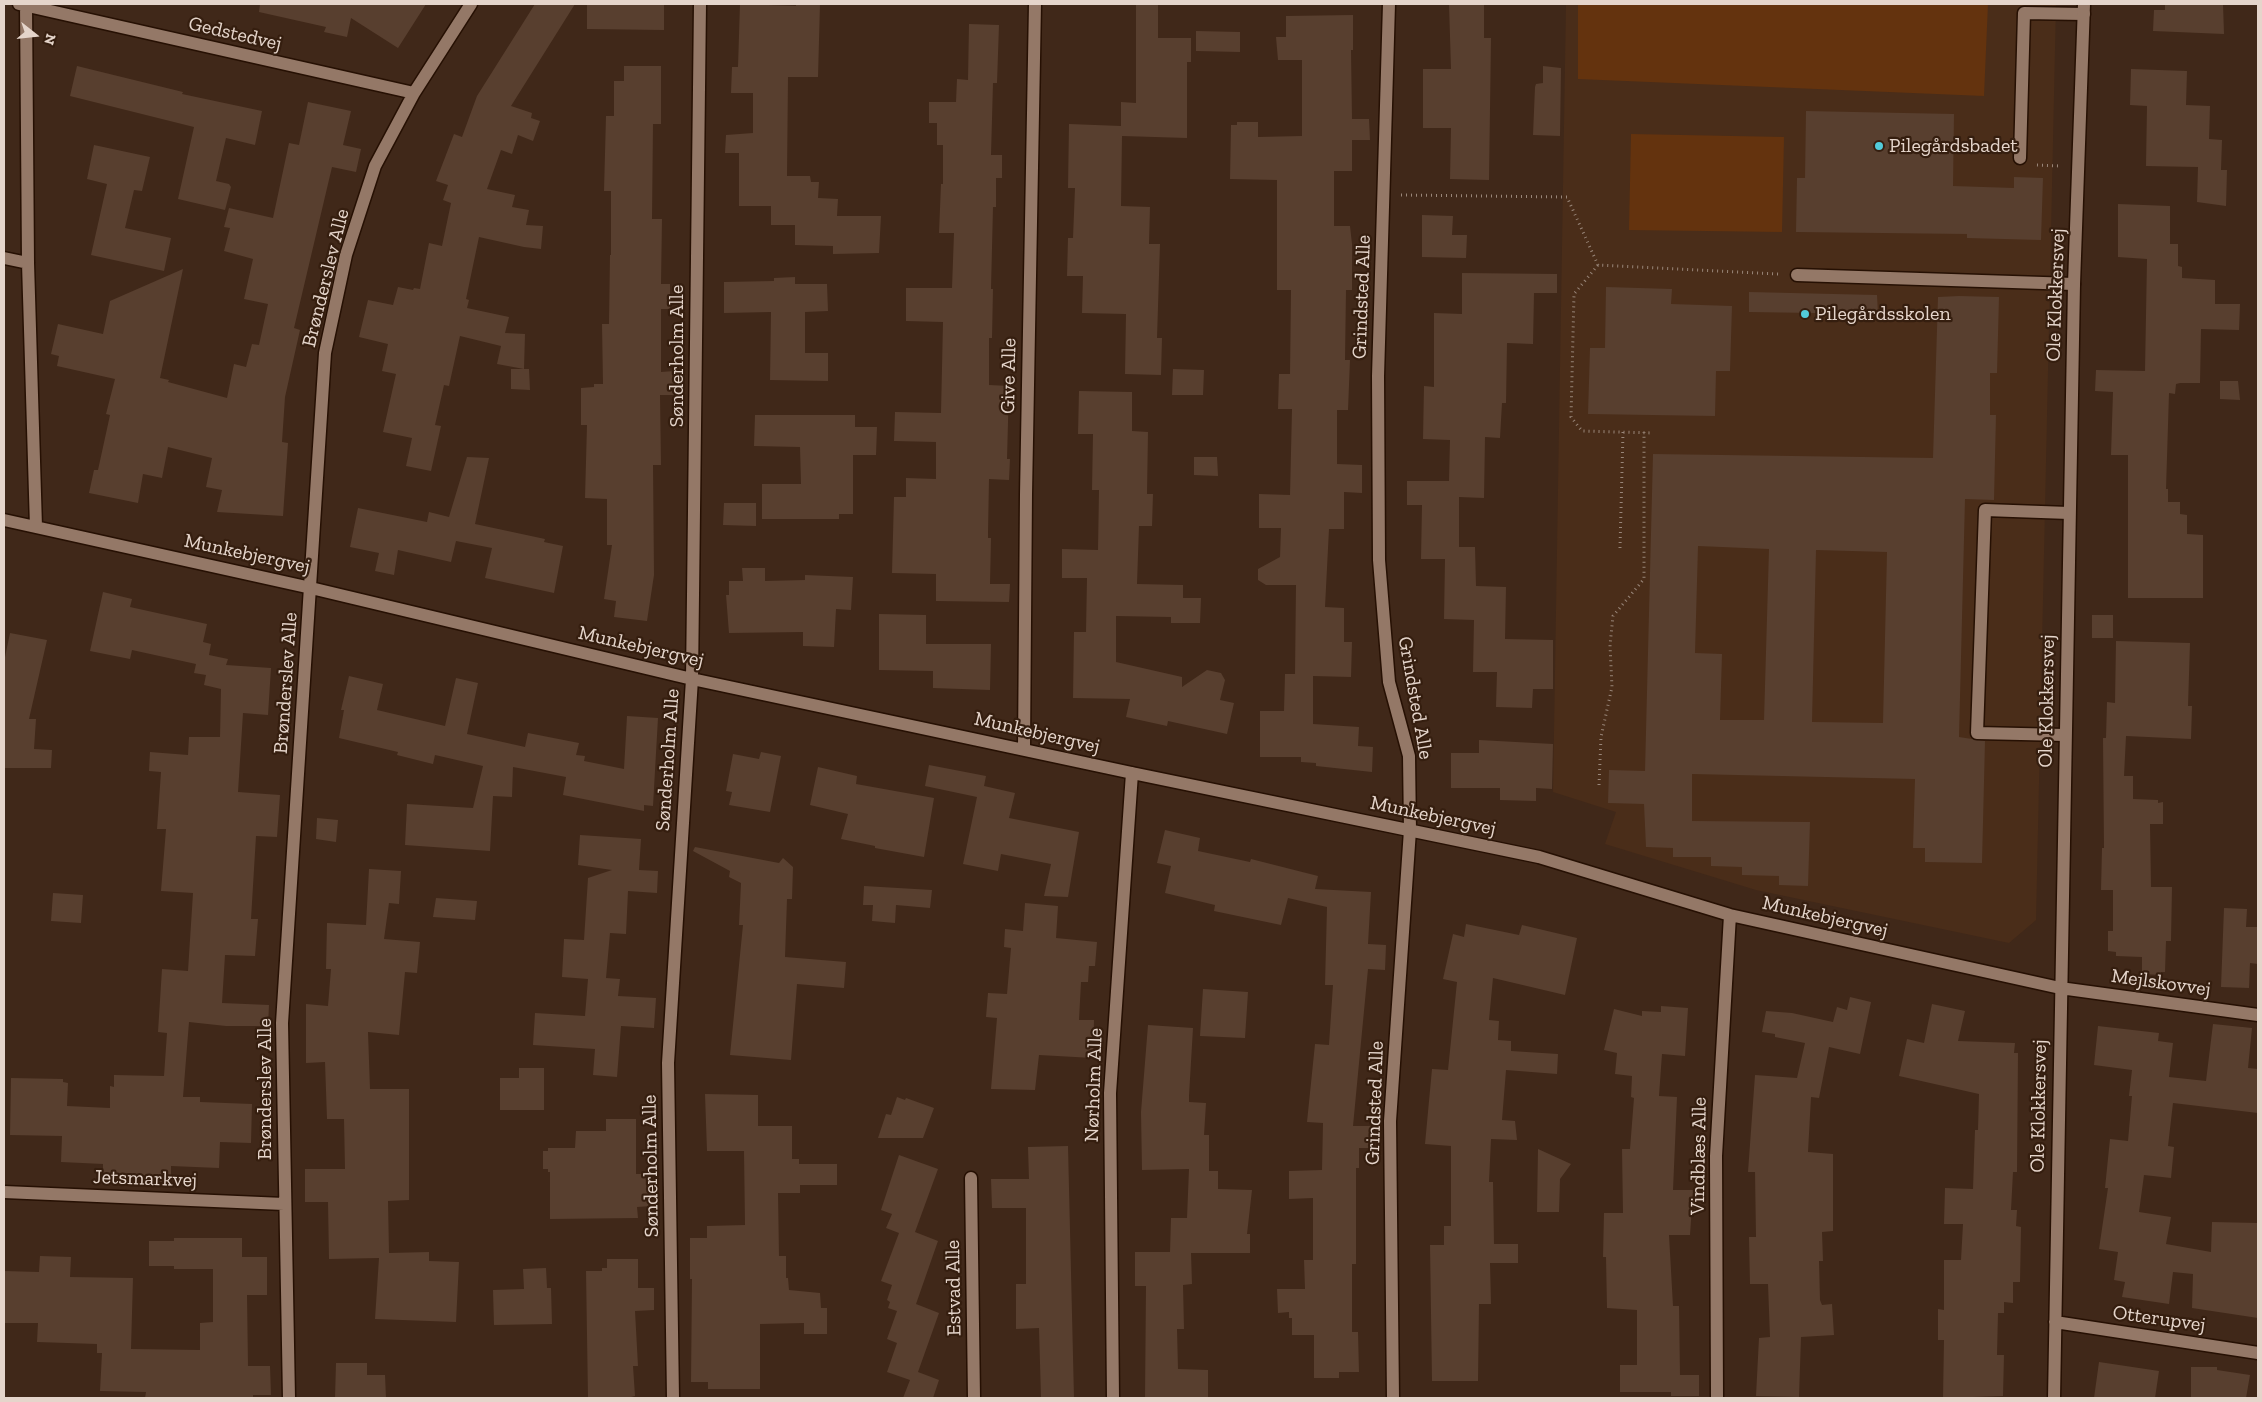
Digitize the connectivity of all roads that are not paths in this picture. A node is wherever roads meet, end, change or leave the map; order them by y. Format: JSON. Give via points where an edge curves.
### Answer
{"nodes":[{"id":1,"x":23,"y":4,"type":"edge"},
{"id":2,"x":471,"y":4,"type":"edge"},
{"id":3,"x":700,"y":4,"type":"edge"},
{"id":4,"x":1035,"y":4,"type":"edge"},
{"id":5,"x":1389,"y":4,"type":"edge"},
{"id":6,"x":2084,"y":9,"type":"edge"},
{"id":7,"x":414,"y":93,"type":"junction"},
{"id":8,"x":2020,"y":158,"type":"road end"},
{"id":9,"x":4,"y":258,"type":"edge"},
{"id":10,"x":28,"y":263,"type":"junction"},
{"id":11,"x":1797,"y":275,"type":"road end"},
{"id":12,"x":2074,"y":284,"type":"junction"},
{"id":13,"x":2070,"y":513,"type":"junction"},
{"id":14,"x":4,"y":520,"type":"edge"},
{"id":15,"x":36,"y":527,"type":"junction"},
{"id":16,"x":311,"y":588,"type":"junction"},
{"id":17,"x":692,"y":679,"type":"junction"},
{"id":18,"x":2065,"y":735,"type":"junction"},
{"id":19,"x":1024,"y":748,"type":"junction"},
{"id":20,"x":1132,"y":773,"type":"junction"},
{"id":21,"x":1410,"y":830,"type":"junction"},
{"id":22,"x":1730,"y":915,"type":"junction"},
{"id":23,"x":2060,"y":988,"type":"junction"},
{"id":24,"x":2258,"y":1015,"type":"edge"},
{"id":25,"x":971,"y":1178,"type":"dead end"},
{"id":26,"x":4,"y":1192,"type":"edge"},
{"id":27,"x":284,"y":1204,"type":"junction"},
{"id":28,"x":2055,"y":1322,"type":"junction"},
{"id":29,"x":2258,"y":1353,"type":"edge"},
{"id":30,"x":289,"y":1398,"type":"edge"},
{"id":31,"x":673,"y":1398,"type":"edge"},
{"id":32,"x":974,"y":1398,"type":"edge"},
{"id":33,"x":1113,"y":1398,"type":"edge"},
{"id":34,"x":1393,"y":1398,"type":"edge"},
{"id":35,"x":1717,"y":1398,"type":"edge"},
{"id":36,"x":2054,"y":1398,"type":"edge"}],
"edges":[{"from":1,"to":7,"type":"street","name":"Gedstedvej"},
{"from":1,"to":10,"type":"street"},
{"from":2,"to":7,"type":"street","name":"Brønderslev Alle"},
{"from":3,"to":17,"type":"street","name":"Sønderholm Alle"},
{"from":4,"to":19,"type":"street","name":"Give Alle"},
{"from":5,"to":21,"type":"street","name":"Grindsted Alle","via":[[1378,376],[1380,569],[1389,682],[1409,756]]},
{"from":6,"to":8,"type":"street","via":[[2024,13]]},
{"from":6,"to":12,"type":"street","name":"Ole Klokkersvej"},
{"from":7,"to":16,"type":"street","name":"Brønderslev Alle","via":[[376,166],[346,255],[328,343]]},
{"from":9,"to":10,"type":"street"},
{"from":10,"to":15,"type":"street"},
{"from":11,"to":12,"type":"street"},
{"from":12,"to":13,"type":"street","name":"Ole Klokkersvej"},
{"from":13,"to":18,"type":"street","name":"Ole Klokkersvej"},
{"from":13,"to":18,"type":"street","via":[[1985,510],[1977,733]]},
{"from":14,"to":15,"type":"street","name":"Munkebjergvej"},
{"from":15,"to":16,"type":"street","name":"Munkebjergvej"},
{"from":16,"to":17,"type":"street","name":"Munkebjergvej"},
{"from":16,"to":27,"type":"street","name":"Brønderslev Alle","via":[[282,1023]]},
{"from":17,"to":19,"type":"street","name":"Munkebjergvej"},
{"from":17,"to":31,"type":"street","name":"Sønderholm Alle","via":[[668,1064]]},
{"from":18,"to":23,"type":"street","name":"Ole Klokkersvej"},
{"from":19,"to":20,"type":"street","name":"Munkebjergvej"},
{"from":20,"to":21,"type":"street","name":"Munkebjergvej"},
{"from":20,"to":33,"type":"street","name":"Nørholm Alle","via":[[1110,1093]]},
{"from":21,"to":22,"type":"street","name":"Munkebjergvej","via":[[1539,857]]},
{"from":21,"to":34,"type":"street","name":"Grindsted Alle","via":[[1390,1121]]},
{"from":22,"to":23,"type":"street","name":"Munkebjergvej"},
{"from":22,"to":35,"type":"street","name":"Vindblæs Alle","via":[[1716,1156]]},
{"from":23,"to":24,"type":"street","name":"Mejlskovvej"},
{"from":23,"to":28,"type":"street","name":"Ole Klokkersvej"},
{"from":25,"to":32,"type":"street","name":"Estvad Alle"},
{"from":26,"to":27,"type":"street","name":"Jetsmarkvej"},
{"from":27,"to":30,"type":"street","name":"Brønderslev Alle"},
{"from":28,"to":29,"type":"street","name":"Otterupvej"},
{"from":28,"to":36,"type":"street","name":"Ole Klokkersvej"}]}
